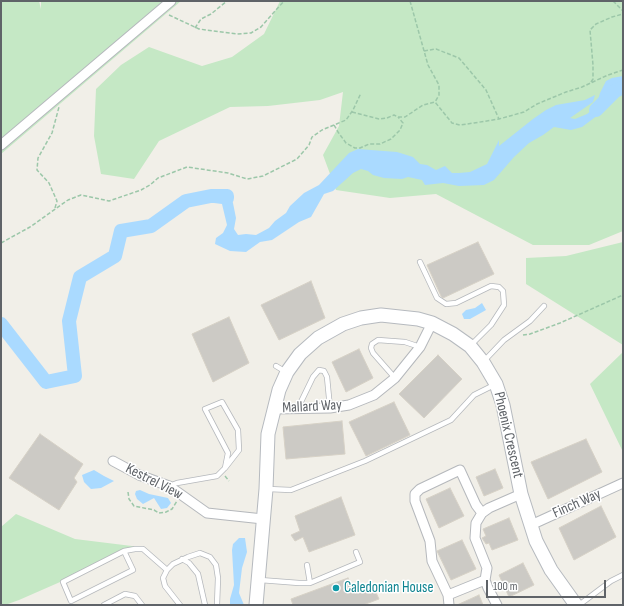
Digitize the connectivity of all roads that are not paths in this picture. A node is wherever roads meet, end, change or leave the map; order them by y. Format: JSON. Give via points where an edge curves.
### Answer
{"nodes":[{"id":1,"x":170,"y":1,"type":"edge"},
{"id":2,"x":1,"y":145,"type":"edge"},
{"id":3,"x":420,"y":262,"type":"dead end"},
{"id":4,"x":544,"y":306,"type":"dead end"},
{"id":5,"x":432,"y":323,"type":"junction"},
{"id":6,"x":470,"y":346,"type":"junction"},
{"id":7,"x":420,"y":347,"type":"junction"},
{"id":8,"x":483,"y":362,"type":"junction"},
{"id":9,"x":276,"y":366,"type":"dead end"},
{"id":10,"x":288,"y":372,"type":"junction"},
{"id":11,"x":395,"y":378,"type":"junction"},
{"id":12,"x":496,"y":384,"type":"junction"},
{"id":13,"x":330,"y":408,"type":"junction"},
{"id":14,"x":274,"y":409,"type":"junction"},
{"id":15,"x":298,"y":410,"type":"junction"},
{"id":16,"x":113,"y":461,"type":"dead end"},
{"id":17,"x":225,"y":468,"type":"junction"},
{"id":18,"x":623,"y":483,"type":"edge"},
{"id":19,"x":169,"y":486,"type":"junction"},
{"id":20,"x":266,"y":489,"type":"junction"},
{"id":21,"x":521,"y":494,"type":"junction"},
{"id":22,"x":482,"y":513,"type":"junction"},
{"id":23,"x":263,"y":519,"type":"junction"},
{"id":24,"x":531,"y":525,"type":"junction"},
{"id":25,"x":124,"y":551,"type":"junction"},
{"id":26,"x":356,"y":552,"type":"dead end"},
{"id":27,"x":182,"y":559,"type":"junction"},
{"id":28,"x":307,"y":565,"type":"dead end"},
{"id":29,"x":167,"y":570,"type":"junction"},
{"id":30,"x":623,"y":575,"type":"edge"},
{"id":31,"x":258,"y":580,"type":"junction"},
{"id":32,"x":486,"y":580,"type":"junction"},
{"id":33,"x":310,"y":583,"type":"junction"},
{"id":34,"x":448,"y":595,"type":"junction"},
{"id":35,"x":104,"y":605,"type":"edge"},
{"id":36,"x":142,"y":605,"type":"edge"},
{"id":37,"x":180,"y":605,"type":"edge"},
{"id":38,"x":205,"y":605,"type":"edge"},
{"id":39,"x":217,"y":605,"type":"edge"},
{"id":40,"x":256,"y":605,"type":"edge"},
{"id":41,"x":449,"y":605,"type":"edge"},
{"id":42,"x":497,"y":605,"type":"edge"},
{"id":43,"x":576,"y":605,"type":"edge"},
{"id":44,"x":579,"y":605,"type":"edge"}],
"edges":[{"from":1,"to":2,"type":"street"},
{"from":3,"to":6,"type":"lane","via":[[437,298],[446,304],[456,303],[490,286],[499,287],[503,291],[504,306],[491,325]]},
{"from":4,"to":8,"type":"lane"},
{"from":5,"to":6,"type":"street","name":"Phoenix Crescent"},
{"from":5,"to":7,"type":"street","name":"Mallard Way"},
{"from":5,"to":10,"type":"street","name":"Phoenix Crescent","via":[[381,315],[343,324],[330,330],[300,354]]},
{"from":6,"to":8,"type":"street","name":"Phoenix Crescent"},
{"from":7,"to":11,"type":"street","name":"Mallard Way"},
{"from":7,"to":11,"type":"lane","via":[[405,342],[378,340],[372,344],[373,353]]},
{"from":8,"to":12,"type":"street","name":"Phoenix Crescent"},
{"from":9,"to":10,"type":"lane"},
{"from":10,"to":14,"type":"street","name":"Phoenix Crescent"},
{"from":11,"to":13,"type":"street","name":"Mallard Way","via":[[374,395],[349,405]]},
{"from":12,"to":20,"type":"lane","via":[[474,395],[451,420],[365,461],[291,490]]},
{"from":12,"to":21,"type":"street","name":"Phoenix Crescent","via":[[503,404]]},
{"from":13,"to":15,"type":"street","name":"Mallard Way"},
{"from":13,"to":15,"type":"lane","via":[[328,377],[324,371],[319,370],[313,377]]},
{"from":14,"to":15,"type":"street","name":"Mallard Way"},
{"from":14,"to":20,"type":"street","name":"Phoenix Crescent","via":[[268,434]]},
{"from":16,"to":19,"type":"street","name":"Kestrel View","via":[[139,475]]},
{"from":17,"to":17,"type":"lane","via":[[228,453],[205,409],[222,402],[238,430],[238,450]]},
{"from":17,"to":19,"type":"lane","via":[[217,476]]},
{"from":18,"to":24,"type":"street","name":"Finch Way"},
{"from":19,"to":23,"type":"street","name":"Kestrel View","via":[[207,513]]},
{"from":20,"to":23,"type":"street","name":"Phoenix Crescent"},
{"from":21,"to":22,"type":"street"},
{"from":21,"to":24,"type":"street","name":"Phoenix Crescent"},
{"from":22,"to":32,"type":"street","via":[[476,523],[475,538],[487,568]]},
{"from":22,"to":34,"type":"street","via":[[460,470],[420,489],[415,494],[415,501],[430,542],[432,561]]},
{"from":23,"to":31,"type":"street","name":"Phoenix Crescent"},
{"from":24,"to":43,"type":"street","name":"Phoenix Crescent","via":[[551,570]]},
{"from":25,"to":25,"type":"lane","via":[[133,570],[71,601],[63,582]]},
{"from":25,"to":29,"type":"lane","via":[[143,549]]},
{"from":26,"to":33,"type":"lane","via":[[360,562]]},
{"from":27,"to":29,"type":"lane"},
{"from":27,"to":38,"type":"lane","via":[[198,574]]},
{"from":27,"to":39,"type":"lane","via":[[205,554],[213,561],[218,578]]},
{"from":28,"to":33,"type":"lane"},
{"from":29,"to":37,"type":"lane","via":[[163,578],[165,586]]},
{"from":30,"to":44,"type":"lane"},
{"from":31,"to":33,"type":"lane"},
{"from":31,"to":40,"type":"street","name":"Phoenix Crescent"},
{"from":32,"to":34,"type":"street"},
{"from":32,"to":42,"type":"street"},
{"from":34,"to":41,"type":"street"},
{"from":35,"to":36,"type":"lane","via":[[125,594],[134,596]]}]}
